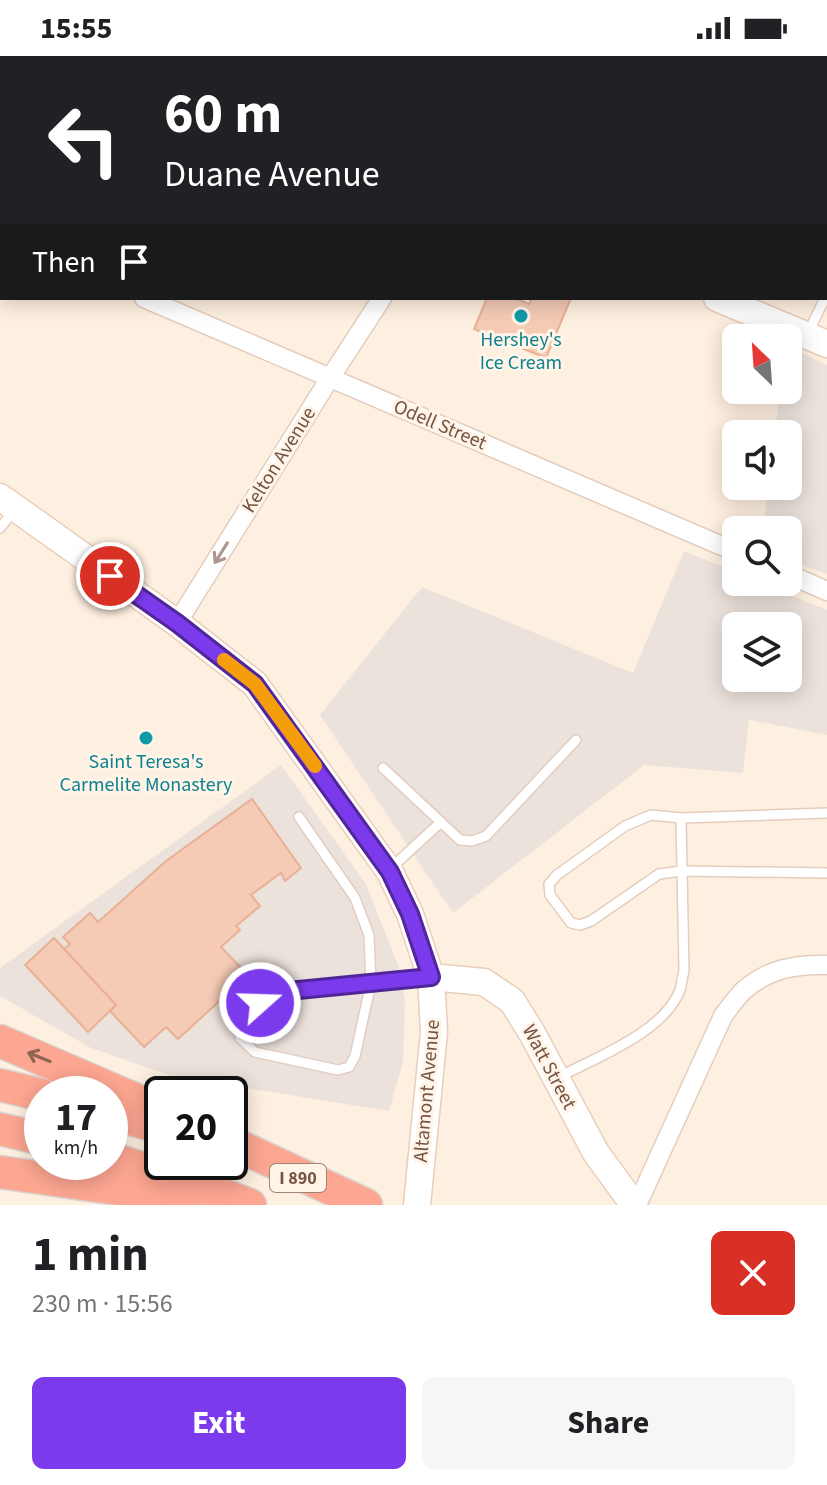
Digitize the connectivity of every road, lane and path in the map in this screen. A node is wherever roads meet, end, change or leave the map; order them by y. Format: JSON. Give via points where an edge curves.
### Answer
{"nodes":[{"id":1,"x":149,"y":300,"type":"edge"},
{"id":2,"x":381,"y":300,"type":"edge"},
{"id":3,"x":723,"y":300,"type":"edge"},
{"id":4,"x":825,"y":300,"type":"edge"},
{"id":5,"x":817,"y":340,"type":"edge"},
{"id":6,"x":330,"y":378,"type":"junction"},
{"id":7,"x":5,"y":511,"type":"edge"},
{"id":8,"x":722,"y":546,"type":"edge"},
{"id":9,"x":802,"y":580,"type":"edge"},
{"id":10,"x":827,"y":591,"type":"edge"},
{"id":11,"x":177,"y":623,"type":"junction"},
{"id":12,"x":576,"y":740,"type":"dead end"},
{"id":13,"x":383,"y":768,"type":"dead end"},
{"id":14,"x":827,"y":813,"type":"edge"},
{"id":15,"x":299,"y":817,"type":"dead end"},
{"id":16,"x":681,"y":818,"type":"junction"},
{"id":17,"x":441,"y":822,"type":"junction"},
{"id":18,"x":388,"y":870,"type":"junction"},
{"id":19,"x":682,"y":871,"type":"junction"},
{"id":20,"x":827,"y":873,"type":"edge"},
{"id":21,"x":827,"y":965,"type":"edge"},
{"id":22,"x":431,"y":977,"type":"junction"},
{"id":23,"x":371,"y":983,"type":"junction"},
{"id":24,"x":0,"y":1041,"type":"edge"},
{"id":25,"x":556,"y":1079,"type":"junction"},
{"id":26,"x":0,"y":1085,"type":"edge"},
{"id":27,"x":24,"y":1091,"type":"edge"},
{"id":28,"x":144,"y":1103,"type":"edge"},
{"id":29,"x":0,"y":1129,"type":"edge"},
{"id":30,"x":24,"y":1135,"type":"edge"},
{"id":31,"x":248,"y":1150,"type":"edge"},
{"id":32,"x":248,"y":1158,"type":"edge"},
{"id":33,"x":128,"y":1164,"type":"edge"},
{"id":34,"x":0,"y":1172,"type":"edge"},
{"id":35,"x":186,"y":1205,"type":"edge"},
{"id":36,"x":250,"y":1205,"type":"edge"},
{"id":37,"x":366,"y":1205,"type":"edge"},
{"id":38,"x":417,"y":1205,"type":"edge"},
{"id":39,"x":635,"y":1205,"type":"edge"}],
"edges":[{"from":1,"to":6,"type":"street","name":"Odell Street"},
{"from":2,"to":6,"type":"street","name":"Kelton Avenue"},
{"from":3,"to":5,"type":"main road"},
{"from":4,"to":5,"type":"lane"},
{"from":6,"to":8,"type":"street","name":"Odell Street"},
{"from":6,"to":11,"type":"street","name":"Kelton Avenue","one_way":true},
{"from":7,"to":11,"type":"main road","name":"Altamont Avenue"},
{"from":9,"to":10,"type":"street"},
{"from":11,"to":18,"type":"main road","name":"Altamont Avenue","via":[[255,684]]},
{"from":12,"to":17,"type":"lane","via":[[486,836],[460,840]]},
{"from":13,"to":17,"type":"lane"},
{"from":14,"to":16,"type":"lane"},
{"from":15,"to":23,"type":"lane","via":[[355,898],[369,935]]},
{"from":16,"to":19,"type":"lane"},
{"from":16,"to":19,"type":"lane","via":[[651,815],[625,826],[557,875],[549,884],[550,895],[571,923],[580,925],[659,874]]},
{"from":17,"to":18,"type":"lane"},
{"from":18,"to":22,"type":"main road","name":"Altamont Avenue","via":[[410,914]]},
{"from":19,"to":20,"type":"lane"},
{"from":19,"to":25,"type":"lane","via":[[684,971],[669,1009],[647,1030]]},
{"from":21,"to":39,"type":"street","via":[[790,966],[766,975],[743,991],[723,1016]]},
{"from":22,"to":23,"type":"lane"},
{"from":22,"to":25,"type":"main road","name":"Watt Street","via":[[484,982],[512,1001]]},
{"from":22,"to":38,"type":"main road","name":"Altamont Avenue","via":[[434,1032]]},
{"from":23,"to":23,"type":"lane","via":[[278,992],[240,1022],[240,1038],[255,1052],[338,1070],[349,1067]]},
{"from":28,"to":24,"type":"highway","one_way":true},
{"from":25,"to":39,"type":"main road","name":"Watt Street","via":[[596,1153]]},
{"from":26,"to":27,"type":"highway"},
{"from":29,"to":30,"type":"highway"},
{"from":31,"to":37,"type":"highway"},
{"from":32,"to":37,"type":"highway","number":"I 890"},
{"from":33,"to":36,"type":"highway","number":"I 890"},
{"from":34,"to":35,"type":"highway"}]}
